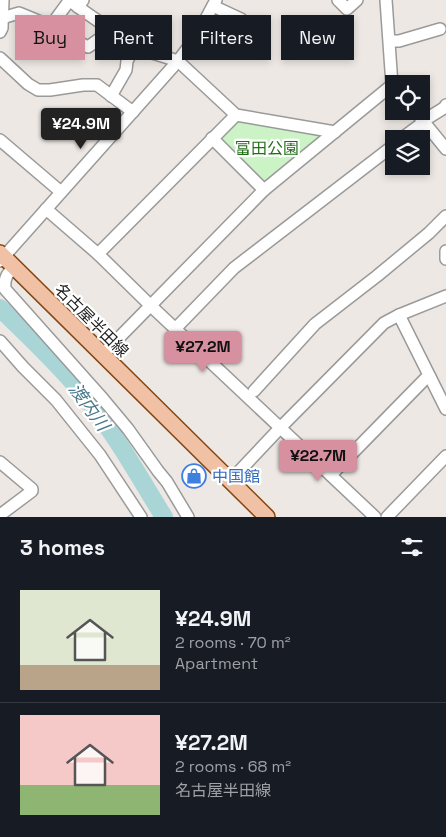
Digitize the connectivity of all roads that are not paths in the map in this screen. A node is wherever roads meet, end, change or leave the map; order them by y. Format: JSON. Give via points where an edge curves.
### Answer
{"nodes":[{"id":1,"x":3,"y":0,"type":"edge"},
{"id":2,"x":338,"y":0,"type":"edge"},
{"id":3,"x":357,"y":0,"type":"edge"},
{"id":4,"x":386,"y":0,"type":"edge"},
{"id":5,"x":74,"y":2,"type":"edge"},
{"id":6,"x":215,"y":3,"type":"edge"},
{"id":7,"x":23,"y":15,"type":"edge"},
{"id":8,"x":62,"y":15,"type":"edge"},
{"id":9,"x":234,"y":15,"type":"edge"},
{"id":10,"x":2,"y":18,"type":"junction"},
{"id":11,"x":95,"y":18,"type":"edge"},
{"id":12,"x":440,"y":29,"type":"dead end"},
{"id":13,"x":0,"y":32,"type":"edge"},
{"id":14,"x":390,"y":41,"type":"junction"},
{"id":15,"x":0,"y":58,"type":"edge"},
{"id":16,"x":172,"y":59,"type":"edge"},
{"id":17,"x":128,"y":60,"type":"edge"},
{"id":18,"x":178,"y":61,"type":"junction"},
{"id":19,"x":392,"y":75,"type":"edge"},
{"id":20,"x":385,"y":91,"type":"edge"},
{"id":21,"x":111,"y":96,"type":"junction"},
{"id":22,"x":446,"y":105,"type":"edge"},
{"id":23,"x":133,"y":112,"type":"junction"},
{"id":24,"x":236,"y":114,"type":"junction"},
{"id":25,"x":423,"y":121,"type":"junction"},
{"id":26,"x":412,"y":130,"type":"edge"},
{"id":27,"x":335,"y":132,"type":"junction"},
{"id":28,"x":212,"y":138,"type":"junction"},
{"id":29,"x":0,"y":140,"type":"edge"},
{"id":30,"x":446,"y":149,"type":"edge"},
{"id":31,"x":385,"y":151,"type":"edge"},
{"id":32,"x":264,"y":190,"type":"junction"},
{"id":33,"x":61,"y":192,"type":"junction"},
{"id":34,"x":46,"y":208,"type":"junction"},
{"id":35,"x":446,"y":216,"type":"edge"},
{"id":36,"x":446,"y":251,"type":"edge"},
{"id":37,"x":98,"y":254,"type":"junction"},
{"id":38,"x":446,"y":259,"type":"edge"},
{"id":39,"x":4,"y":260,"type":"edge"},
{"id":40,"x":446,"y":296,"type":"edge"},
{"id":41,"x":151,"y":306,"type":"junction"},
{"id":42,"x":400,"y":315,"type":"junction"},
{"id":43,"x":175,"y":329,"type":"junction"},
{"id":44,"x":0,"y":341,"type":"edge"},
{"id":45,"x":102,"y":354,"type":"junction"},
{"id":46,"x":430,"y":377,"type":"junction"},
{"id":47,"x":254,"y":391,"type":"dead end"},
{"id":48,"x":446,"y":409,"type":"edge"},
{"id":49,"x":280,"y":428,"type":"junction"},
{"id":50,"x":446,"y":456,"type":"edge"},
{"id":51,"x":0,"y":462,"type":"edge"},
{"id":52,"x":330,"y":475,"type":"junction"},
{"id":53,"x":230,"y":481,"type":"junction"},
{"id":54,"x":0,"y":515,"type":"edge"},
{"id":55,"x":263,"y":516,"type":"edge"},
{"id":56,"x":142,"y":517,"type":"edge"},
{"id":57,"x":188,"y":517,"type":"edge"},
{"id":58,"x":375,"y":517,"type":"edge"},
{"id":59,"x":387,"y":517,"type":"edge"}],
"edges":[{"from":1,"to":10,"type":"street"},
{"from":2,"to":3,"type":"street","via":[[347,9]]},
{"from":4,"to":14,"type":"street"},
{"from":5,"to":8,"type":"street"},
{"from":5,"to":11,"type":"street"},
{"from":6,"to":9,"type":"street"},
{"from":6,"to":18,"type":"street","via":[[196,38]]},
{"from":7,"to":10,"type":"street","via":[[19,13]]},
{"from":10,"to":13,"type":"street"},
{"from":12,"to":14,"type":"street"},
{"from":14,"to":19,"type":"street"},
{"from":15,"to":21,"type":"street","via":[[38,90],[98,86]]},
{"from":16,"to":18,"type":"street"},
{"from":17,"to":21,"type":"street","via":[[126,70]]},
{"from":18,"to":23,"type":"street"},
{"from":18,"to":24,"type":"street"},
{"from":20,"to":27,"type":"street"},
{"from":21,"to":23,"type":"street"},
{"from":22,"to":25,"type":"street"},
{"from":23,"to":33,"type":"street"},
{"from":24,"to":27,"type":"street"},
{"from":24,"to":28,"type":"street"},
{"from":25,"to":26,"type":"street"},
{"from":25,"to":30,"type":"street"},
{"from":27,"to":32,"type":"street"},
{"from":28,"to":32,"type":"street"},
{"from":28,"to":37,"type":"street"},
{"from":29,"to":33,"type":"street"},
{"from":31,"to":43,"type":"street","via":[[234,268]]},
{"from":32,"to":41,"type":"street"},
{"from":33,"to":34,"type":"street"},
{"from":34,"to":37,"type":"street"},
{"from":34,"to":39,"type":"street"},
{"from":35,"to":47,"type":"street","via":[[315,324]]},
{"from":36,"to":38,"type":"street"},
{"from":37,"to":41,"type":"street"},
{"from":39,"to":45,"type":"main road","name":"名古屋半田線"},
{"from":39,"to":57,"type":"street","via":[[5,289],[128,429]]},
{"from":40,"to":42,"type":"street"},
{"from":41,"to":43,"type":"street"},
{"from":41,"to":45,"type":"street"},
{"from":42,"to":46,"type":"street"},
{"from":42,"to":49,"type":"street","via":[[384,322]]},
{"from":43,"to":49,"type":"street"},
{"from":44,"to":56,"type":"street","via":[[56,400],[100,455]]},
{"from":45,"to":53,"type":"main road","name":"名古屋半田線"},
{"from":46,"to":48,"type":"street"},
{"from":46,"to":52,"type":"street"},
{"from":49,"to":52,"type":"street"},
{"from":49,"to":53,"type":"street"},
{"from":50,"to":59,"type":"street"},
{"from":51,"to":54,"type":"street","via":[[32,491]]},
{"from":52,"to":58,"type":"street"},
{"from":53,"to":55,"type":"main road","name":"名古屋半田線"}]}
